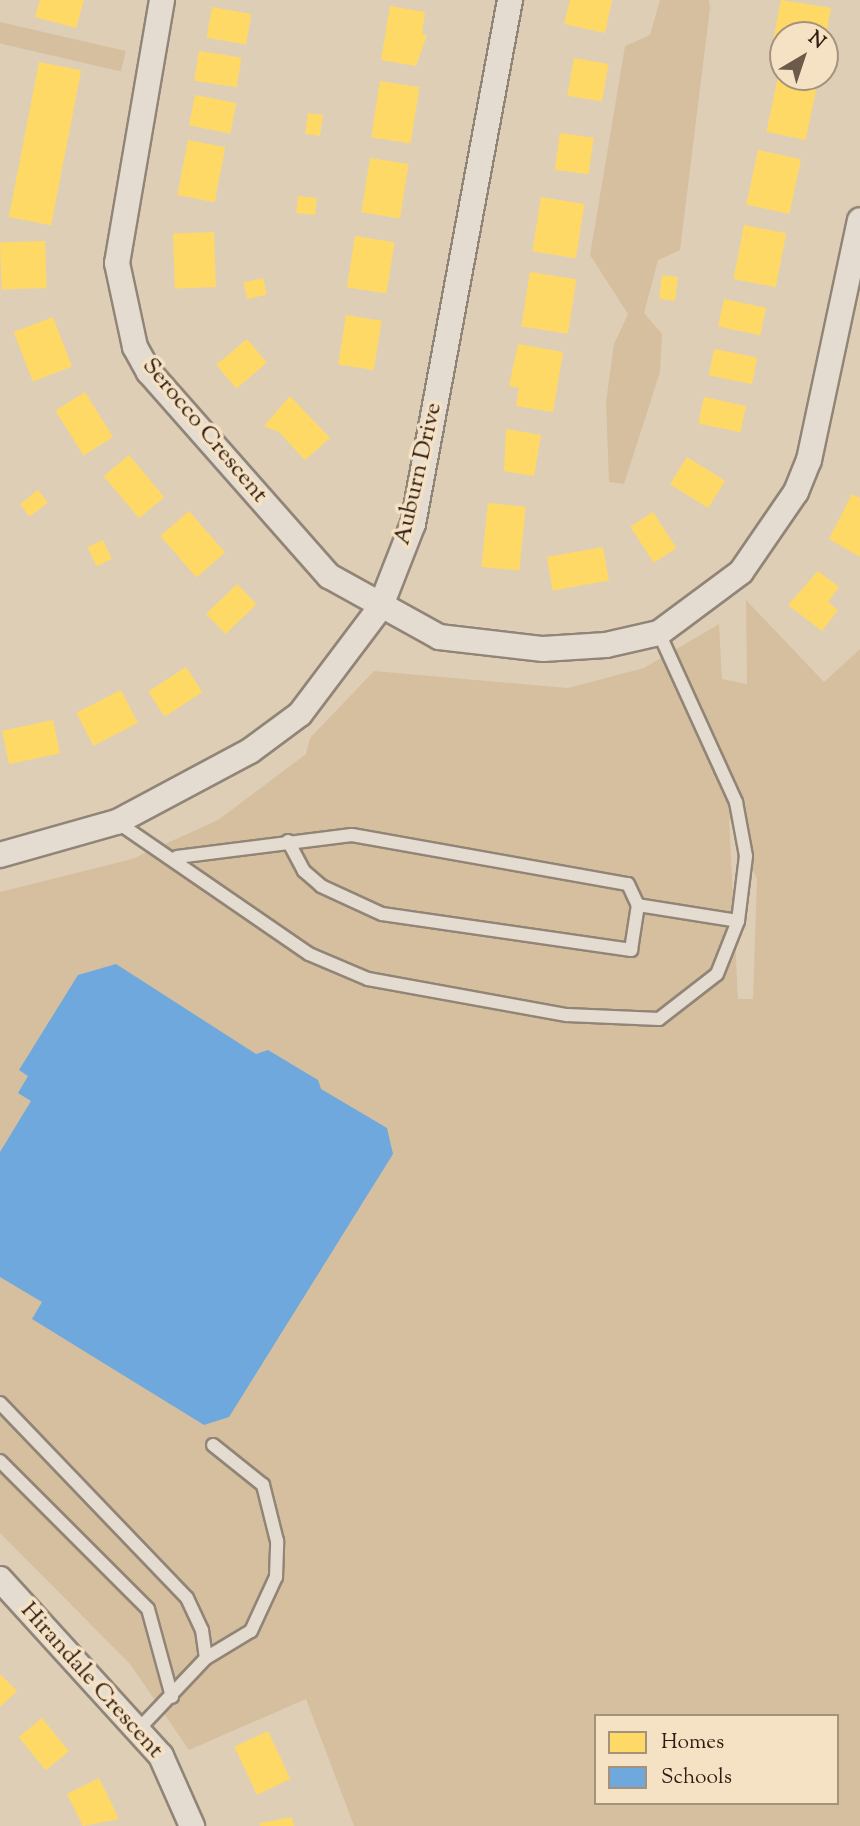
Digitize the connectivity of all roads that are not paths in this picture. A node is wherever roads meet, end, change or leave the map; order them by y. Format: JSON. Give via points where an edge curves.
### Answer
{"nodes":[{"id":1,"x":162,"y":0,"type":"edge"},
{"id":2,"x":510,"y":0,"type":"edge"},
{"id":3,"x":860,"y":220,"type":"edge"},
{"id":4,"x":380,"y":608,"type":"junction"},
{"id":5,"x":659,"y":633,"type":"junction"},
{"id":6,"x":117,"y":822,"type":"junction"},
{"id":7,"x":288,"y":841,"type":"junction"},
{"id":8,"x":0,"y":855,"type":"edge"},
{"id":9,"x":177,"y":857,"type":"junction"},
{"id":10,"x":638,"y":905,"type":"junction"},
{"id":11,"x":738,"y":921,"type":"junction"},
{"id":12,"x":0,"y":1403,"type":"edge"},
{"id":13,"x":213,"y":1445,"type":"dead end"},
{"id":14,"x":0,"y":1461,"type":"edge"},
{"id":15,"x":0,"y":1579,"type":"edge"},
{"id":16,"x":206,"y":1658,"type":"junction"},
{"id":17,"x":172,"y":1697,"type":"junction"},
{"id":18,"x":138,"y":1730,"type":"junction"},
{"id":19,"x":192,"y":1826,"type":"edge"}],
"edges":[{"from":1,"to":4,"type":"street","name":"Serocco Crescent","via":[[117,263],[128,329],[149,372],[329,576]]},
{"from":2,"to":4,"type":"street","name":"Auburn Drive","via":[[413,524]]},
{"from":3,"to":5,"type":"street","via":[[817,427],[796,492],[741,572]]},
{"from":4,"to":5,"type":"street","name":"Serocco Crescent","via":[[439,637],[485,645],[606,645]]},
{"from":4,"to":6,"type":"street","name":"Auburn Drive","via":[[300,714],[201,782]]},
{"from":5,"to":11,"type":"lane","via":[[736,802],[746,856]]},
{"from":6,"to":8,"type":"street","name":"Auburn Drive"},
{"from":6,"to":9,"type":"lane"},
{"from":7,"to":9,"type":"lane"},
{"from":7,"to":10,"type":"lane","via":[[352,835],[614,881],[628,884]]},
{"from":7,"to":10,"type":"lane","via":[[304,871],[321,886],[382,914],[631,950]]},
{"from":9,"to":11,"type":"lane","via":[[220,898],[309,954],[368,979],[626,1022],[659,1019],[690,1000],[717,974]]},
{"from":10,"to":11,"type":"lane"},
{"from":12,"to":16,"type":"lane","via":[[187,1598]]},
{"from":13,"to":16,"type":"lane","via":[[263,1485],[277,1541],[276,1577],[251,1631]]},
{"from":14,"to":17,"type":"lane","via":[[148,1608]]},
{"from":15,"to":18,"type":"street","name":"Hirandale Crescent"},
{"from":16,"to":17,"type":"lane"},
{"from":17,"to":18,"type":"lane"},
{"from":18,"to":19,"type":"street","name":"Hirandale Crescent","via":[[161,1756]]}]}
